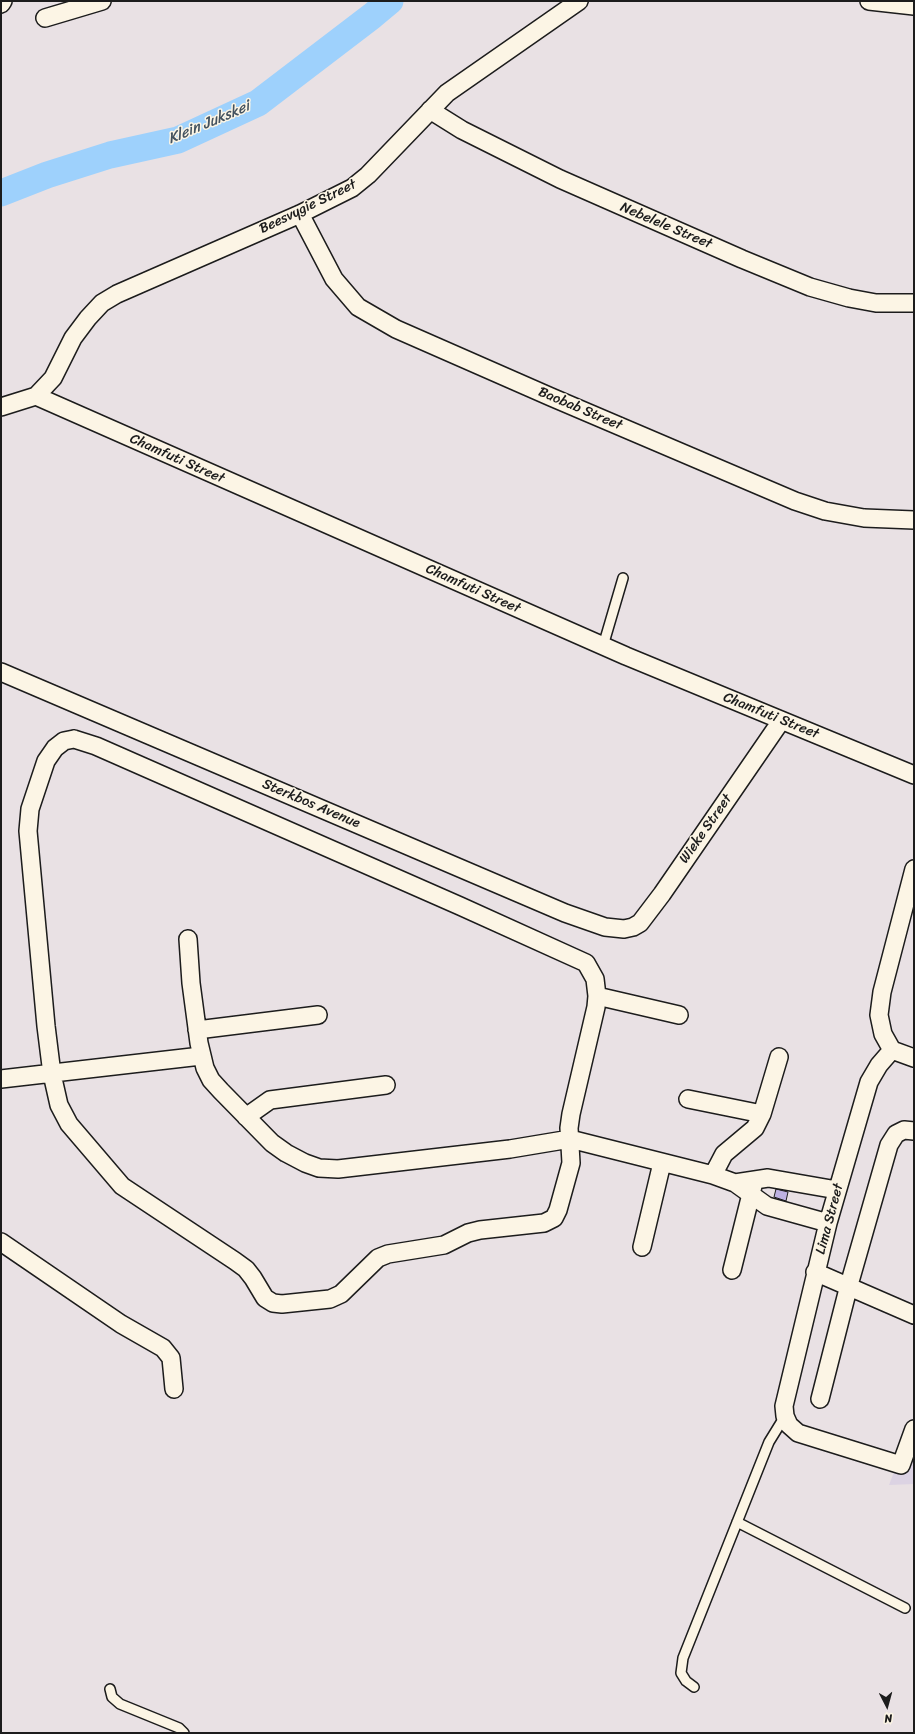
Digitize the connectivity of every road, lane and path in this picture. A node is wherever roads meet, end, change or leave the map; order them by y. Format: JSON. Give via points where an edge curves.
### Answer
{"nodes":[{"id":1,"x":3,"y":1,"type":"edge"},
{"id":2,"x":102,"y":1,"type":"edge"},
{"id":3,"x":579,"y":1,"type":"edge"},
{"id":4,"x":869,"y":1,"type":"edge"},
{"id":5,"x":1,"y":4,"type":"edge"},
{"id":6,"x":914,"y":6,"type":"edge"},
{"id":7,"x":45,"y":18,"type":"dead end"},
{"id":8,"x":430,"y":110,"type":"junction"},
{"id":9,"x":300,"y":214,"type":"junction"},
{"id":10,"x":914,"y":303,"type":"edge"},
{"id":11,"x":36,"y":396,"type":"junction"},
{"id":12,"x":1,"y":407,"type":"edge"},
{"id":13,"x":914,"y":520,"type":"edge"},
{"id":14,"x":623,"y":578,"type":"dead end"},
{"id":15,"x":603,"y":646,"type":"junction"},
{"id":16,"x":1,"y":672,"type":"edge"},
{"id":17,"x":781,"y":721,"type":"junction"},
{"id":18,"x":914,"y":774,"type":"edge"},
{"id":19,"x":914,"y":869,"type":"edge"},
{"id":20,"x":624,"y":929,"type":"joint"},
{"id":21,"x":188,"y":939,"type":"dead end"},
{"id":22,"x":597,"y":996,"type":"junction"},
{"id":23,"x":318,"y":1015,"type":"dead end"},
{"id":24,"x":679,"y":1015,"type":"dead end"},
{"id":25,"x":197,"y":1030,"type":"junction"},
{"id":26,"x":892,"y":1050,"type":"junction"},
{"id":27,"x":201,"y":1056,"type":"junction"},
{"id":28,"x":779,"y":1057,"type":"dead end"},
{"id":29,"x":914,"y":1058,"type":"edge"},
{"id":30,"x":52,"y":1074,"type":"junction"},
{"id":31,"x":1,"y":1079,"type":"edge"},
{"id":32,"x":386,"y":1085,"type":"dead end"},
{"id":33,"x":688,"y":1099,"type":"dead end"},
{"id":34,"x":762,"y":1114,"type":"junction"},
{"id":35,"x":246,"y":1117,"type":"junction"},
{"id":36,"x":914,"y":1131,"type":"edge"},
{"id":37,"x":570,"y":1139,"type":"junction"},
{"id":38,"x":662,"y":1163,"type":"junction"},
{"id":39,"x":714,"y":1176,"type":"junction"},
{"id":40,"x":753,"y":1187,"type":"junction"},
{"id":41,"x":837,"y":1190,"type":"junction"},
{"id":42,"x":828,"y":1223,"type":"junction"},
{"id":43,"x":1,"y":1242,"type":"edge"},
{"id":44,"x":642,"y":1247,"type":"dead end"},
{"id":45,"x":732,"y":1270,"type":"dead end"},
{"id":46,"x":816,"y":1272,"type":"junction"},
{"id":47,"x":849,"y":1285,"type":"junction"},
{"id":48,"x":914,"y":1315,"type":"edge"},
{"id":49,"x":174,"y":1389,"type":"dead end"},
{"id":50,"x":820,"y":1399,"type":"dead end"},
{"id":51,"x":785,"y":1416,"type":"junction"},
{"id":52,"x":914,"y":1428,"type":"edge"},
{"id":53,"x":907,"y":1465,"type":"edge"},
{"id":54,"x":737,"y":1522,"type":"junction"},
{"id":55,"x":905,"y":1608,"type":"dead end"},
{"id":56,"x":694,"y":1687,"type":"dead end"},
{"id":57,"x":110,"y":1689,"type":"dead end"},
{"id":58,"x":184,"y":1733,"type":"edge"}],
"edges":[{"from":1,"to":5,"type":"street"},
{"from":2,"to":7,"type":"street"},
{"from":3,"to":8,"type":"street","name":"Beesvygie Street","via":[[448,92]]},
{"from":4,"to":6,"type":"street"},
{"from":8,"to":9,"type":"street","name":"Beesvygie Street","via":[[368,175],[352,188]]},
{"from":8,"to":10,"type":"street","name":"Nebelele Street","via":[[462,130],[560,179],[810,287],[876,303]]},
{"from":9,"to":11,"type":"street","name":"Beesvygie Street","via":[[180,265],[102,303],[74,338],[53,378]]},
{"from":9,"to":13,"type":"street","name":"Baobab Street","via":[[334,279],[358,307],[396,329],[795,501],[825,511],[864,518]]},
{"from":11,"to":12,"type":"street"},
{"from":11,"to":15,"type":"street","name":"Chamfuti Street"},
{"from":14,"to":15,"type":"lane"},
{"from":15,"to":17,"type":"street","name":"Chamfuti Street"},
{"from":16,"to":20,"type":"street","name":"Sterkbos Avenue","via":[[565,913],[606,927]]},
{"from":17,"to":18,"type":"street","name":"Chamfuti Street"},
{"from":17,"to":20,"type":"street","name":"Wieke Street","via":[[662,894],[640,923]]},
{"from":19,"to":26,"type":"street","via":[[882,992],[879,1015],[882,1034]]},
{"from":21,"to":25,"type":"street"},
{"from":22,"to":24,"type":"street"},
{"from":22,"to":30,"type":"street","via":[[595,980],[586,963],[453,902],[96,746],[74,739],[64,741],[55,748],[46,761],[30,810],[28,831]]},
{"from":22,"to":37,"type":"street","via":[[571,1114]]},
{"from":23,"to":25,"type":"street"},
{"from":25,"to":27,"type":"street"},
{"from":26,"to":29,"type":"street"},
{"from":26,"to":41,"type":"street","name":"Lima Street","via":[[869,1082]]},
{"from":27,"to":30,"type":"street"},
{"from":27,"to":35,"type":"street","via":[[211,1080]]},
{"from":28,"to":34,"type":"street"},
{"from":30,"to":31,"type":"street"},
{"from":30,"to":37,"type":"street","via":[[59,1105],[69,1124],[122,1186],[246,1269],[265,1298],[273,1303],[330,1299],[341,1294],[378,1258],[388,1254],[444,1245],[480,1230],[550,1221],[556,1215],[567,1182],[571,1163]]},
{"from":32,"to":35,"type":"street","via":[[270,1100]]},
{"from":33,"to":34,"type":"street"},
{"from":34,"to":39,"type":"street","via":[[755,1128],[724,1154]]},
{"from":35,"to":37,"type":"street","via":[[286,1153],[319,1168],[338,1169],[510,1149]]},
{"from":36,"to":47,"type":"street","via":[[904,1130],[896,1134],[890,1145]]},
{"from":37,"to":38,"type":"street"},
{"from":38,"to":39,"type":"street"},
{"from":38,"to":44,"type":"street"},
{"from":39,"to":40,"type":"street"},
{"from":40,"to":41,"type":"street","via":[[768,1178]]},
{"from":40,"to":42,"type":"street","via":[[767,1206]]},
{"from":40,"to":45,"type":"street"},
{"from":41,"to":42,"type":"street","name":"Lima Street"},
{"from":42,"to":46,"type":"street","name":"Lima Street"},
{"from":43,"to":49,"type":"street","via":[[121,1324],[163,1348],[171,1358]]},
{"from":46,"to":47,"type":"street"},
{"from":46,"to":51,"type":"street","name":"Lima Street","via":[[784,1406]]},
{"from":47,"to":48,"type":"street"},
{"from":47,"to":50,"type":"street"},
{"from":51,"to":53,"type":"street","via":[[789,1425],[798,1433]]},
{"from":51,"to":54,"type":"lane","via":[[768,1442]]},
{"from":52,"to":53,"type":"street"},
{"from":54,"to":55,"type":"lane"},
{"from":54,"to":56,"type":"lane","via":[[682,1658],[681,1673]]},
{"from":57,"to":58,"type":"lane","via":[[112,1698],[120,1704],[179,1728]]}]}
